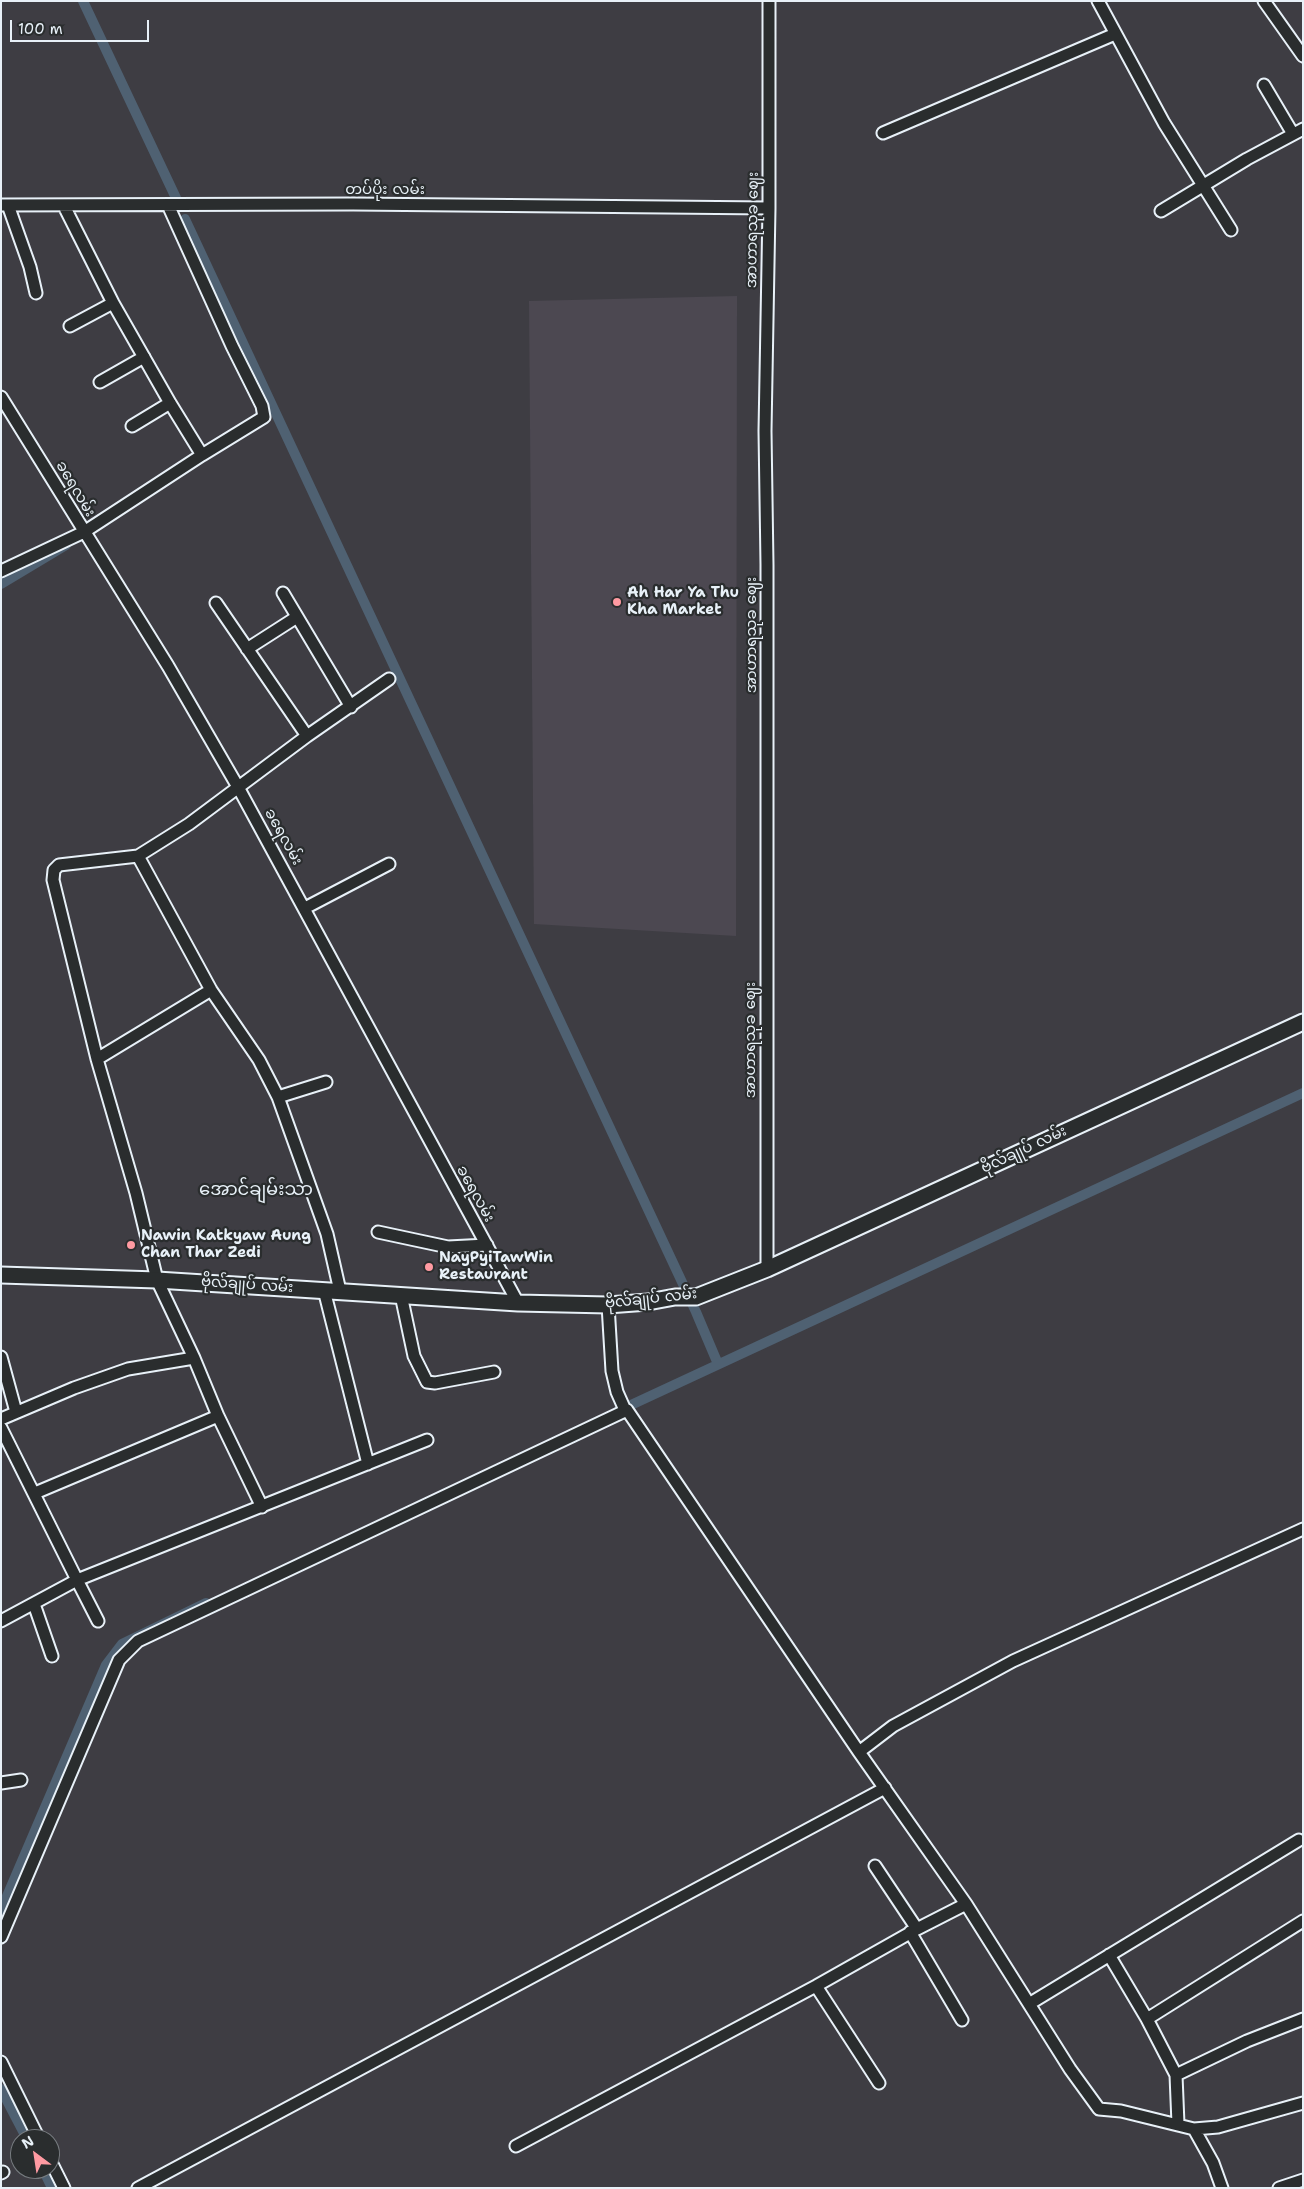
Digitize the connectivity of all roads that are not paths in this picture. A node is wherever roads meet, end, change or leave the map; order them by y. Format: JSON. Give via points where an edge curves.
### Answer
{"nodes":[{"id":1,"x":769,"y":1,"type":"edge"},
{"id":2,"x":1098,"y":1,"type":"edge"},
{"id":3,"x":1264,"y":1,"type":"edge"},
{"id":4,"x":1115,"y":34,"type":"junction"},
{"id":5,"x":1303,"y":56,"type":"edge"},
{"id":6,"x":1264,"y":85,"type":"dead end"},
{"id":7,"x":1298,"y":132,"type":"edge"},
{"id":8,"x":883,"y":133,"type":"dead end"},
{"id":9,"x":1203,"y":186,"type":"junction"},
{"id":10,"x":4,"y":205,"type":"edge"},
{"id":11,"x":168,"y":205,"type":"junction"},
{"id":12,"x":64,"y":206,"type":"junction"},
{"id":13,"x":769,"y":208,"type":"junction"},
{"id":14,"x":1161,"y":211,"type":"dead end"},
{"id":15,"x":1230,"y":230,"type":"dead end"},
{"id":16,"x":36,"y":293,"type":"dead end"},
{"id":17,"x":113,"y":303,"type":"junction"},
{"id":18,"x":70,"y":326,"type":"dead end"},
{"id":19,"x":144,"y":357,"type":"junction"},
{"id":20,"x":100,"y":382,"type":"dead end"},
{"id":21,"x":1,"y":397,"type":"edge"},
{"id":22,"x":170,"y":403,"type":"junction"},
{"id":23,"x":132,"y":426,"type":"dead end"},
{"id":24,"x":202,"y":455,"type":"junction"},
{"id":25,"x":84,"y":532,"type":"junction"},
{"id":26,"x":1,"y":570,"type":"edge"},
{"id":27,"x":283,"y":592,"type":"dead end"},
{"id":28,"x":216,"y":603,"type":"dead end"},
{"id":29,"x":297,"y":616,"type":"junction"},
{"id":30,"x":247,"y":649,"type":"junction"},
{"id":31,"x":389,"y":679,"type":"dead end"},
{"id":32,"x":351,"y":707,"type":"junction"},
{"id":33,"x":307,"y":736,"type":"junction"},
{"id":34,"x":238,"y":786,"type":"junction"},
{"id":35,"x":138,"y":856,"type":"junction"},
{"id":36,"x":389,"y":864,"type":"dead end"},
{"id":37,"x":305,"y":908,"type":"junction"},
{"id":38,"x":211,"y":990,"type":"junction"},
{"id":39,"x":1303,"y":1022,"type":"edge"},
{"id":40,"x":97,"y":1059,"type":"junction"},
{"id":41,"x":326,"y":1082,"type":"dead end"},
{"id":42,"x":278,"y":1097,"type":"junction"},
{"id":43,"x":378,"y":1232,"type":"dead end"},
{"id":44,"x":487,"y":1245,"type":"junction"},
{"id":45,"x":767,"y":1269,"type":"junction"},
{"id":46,"x":1,"y":1275,"type":"edge"},
{"id":47,"x":157,"y":1280,"type":"junction"},
{"id":48,"x":324,"y":1290,"type":"junction"},
{"id":49,"x":340,"y":1291,"type":"junction"},
{"id":50,"x":401,"y":1295,"type":"junction"},
{"id":51,"x":518,"y":1303,"type":"junction"},
{"id":52,"x":608,"y":1305,"type":"junction"},
{"id":53,"x":1,"y":1357,"type":"edge"},
{"id":54,"x":194,"y":1358,"type":"junction"},
{"id":55,"x":494,"y":1372,"type":"dead end"},
{"id":56,"x":625,"y":1408,"type":"junction"},
{"id":57,"x":16,"y":1412,"type":"junction"},
{"id":58,"x":218,"y":1416,"type":"junction"},
{"id":59,"x":1,"y":1419,"type":"edge"},
{"id":60,"x":1,"y":1428,"type":"edge"},
{"id":61,"x":428,"y":1440,"type":"dead end"},
{"id":62,"x":368,"y":1464,"type":"junction"},
{"id":63,"x":34,"y":1493,"type":"junction"},
{"id":64,"x":262,"y":1506,"type":"junction"},
{"id":65,"x":1303,"y":1529,"type":"edge"},
{"id":66,"x":77,"y":1580,"type":"junction"},
{"id":67,"x":34,"y":1604,"type":"junction"},
{"id":68,"x":1,"y":1621,"type":"edge"},
{"id":69,"x":98,"y":1621,"type":"dead end"},
{"id":70,"x":52,"y":1656,"type":"dead end"},
{"id":71,"x":859,"y":1752,"type":"junction"},
{"id":72,"x":22,"y":1780,"type":"dead end"},
{"id":73,"x":1,"y":1783,"type":"edge"},
{"id":74,"x":885,"y":1788,"type":"junction"},
{"id":75,"x":1299,"y":1840,"type":"dead end"},
{"id":76,"x":875,"y":1866,"type":"dead end"},
{"id":77,"x":966,"y":1904,"type":"junction"},
{"id":78,"x":1303,"y":1921,"type":"edge"},
{"id":79,"x":914,"y":1930,"type":"junction"},
{"id":80,"x":1,"y":1937,"type":"edge"},
{"id":81,"x":1110,"y":1955,"type":"junction"},
{"id":82,"x":816,"y":1986,"type":"junction"},
{"id":83,"x":1029,"y":2004,"type":"junction"},
{"id":84,"x":1303,"y":2019,"type":"edge"},
{"id":85,"x":962,"y":2020,"type":"dead end"},
{"id":86,"x":1147,"y":2020,"type":"junction"},
{"id":87,"x":1,"y":2062,"type":"edge"},
{"id":88,"x":1176,"y":2075,"type":"junction"},
{"id":89,"x":879,"y":2083,"type":"dead end"},
{"id":90,"x":1303,"y":2103,"type":"edge"},
{"id":91,"x":1178,"y":2124,"type":"junction"},
{"id":92,"x":34,"y":2129,"type":"edge"},
{"id":93,"x":1194,"y":2129,"type":"junction"},
{"id":94,"x":516,"y":2146,"type":"dead end"},
{"id":95,"x":1303,"y":2180,"type":"edge"},
{"id":96,"x":138,"y":2188,"type":"edge"},
{"id":97,"x":1222,"y":2188,"type":"edge"},
{"id":98,"x":1280,"y":2188,"type":"edge"}],
"edges":[{"from":1,"to":13,"type":"street","name":"အာဟာရသုခ ဈေး"},
{"from":2,"to":4,"type":"street"},
{"from":3,"to":5,"type":"street"},
{"from":4,"to":8,"type":"street"},
{"from":4,"to":9,"type":"street"},
{"from":6,"to":7,"type":"street"},
{"from":7,"to":9,"type":"street"},
{"from":9,"to":14,"type":"street"},
{"from":9,"to":15,"type":"street"},
{"from":10,"to":12,"type":"street","name":"တပ်ပိုး လမ်း"},
{"from":10,"to":16,"type":"street","via":[[30,267]]},
{"from":11,"to":12,"type":"street","name":"တပ်ပိုး လမ်း"},
{"from":11,"to":13,"type":"street","name":"တပ်ပိုး လမ်း"},
{"from":11,"to":24,"type":"street","via":[[264,412],[262,420]]},
{"from":12,"to":17,"type":"street"},
{"from":13,"to":45,"type":"street","name":"အာဟာရသုခ ဈေး","via":[[766,431]]},
{"from":17,"to":18,"type":"street"},
{"from":17,"to":19,"type":"street"},
{"from":19,"to":20,"type":"street"},
{"from":19,"to":22,"type":"street"},
{"from":21,"to":25,"type":"street","name":"ခရေလမ်း"},
{"from":22,"to":23,"type":"street"},
{"from":22,"to":24,"type":"street"},
{"from":24,"to":25,"type":"street"},
{"from":25,"to":26,"type":"street"},
{"from":25,"to":34,"type":"street","name":"ခရေလမ်း"},
{"from":27,"to":29,"type":"street"},
{"from":28,"to":30,"type":"street"},
{"from":29,"to":30,"type":"street"},
{"from":29,"to":32,"type":"street"},
{"from":30,"to":33,"type":"street"},
{"from":31,"to":32,"type":"street"},
{"from":32,"to":33,"type":"street"},
{"from":33,"to":34,"type":"street"},
{"from":34,"to":35,"type":"street","via":[[189,824]]},
{"from":34,"to":37,"type":"street","name":"ခရေလမ်း"},
{"from":35,"to":38,"type":"street"},
{"from":35,"to":40,"type":"street","via":[[59,865],[54,870]]},
{"from":36,"to":37,"type":"street"},
{"from":37,"to":44,"type":"street","name":"ခရေလမ်း"},
{"from":38,"to":40,"type":"street"},
{"from":38,"to":42,"type":"street","via":[[255,1054]]},
{"from":39,"to":45,"type":"main road","name":"ဗိုလ်ချုပ် လမ်း"},
{"from":40,"to":47,"type":"street","via":[[136,1193]]},
{"from":41,"to":42,"type":"street"},
{"from":42,"to":49,"type":"street","via":[[327,1234]]},
{"from":43,"to":44,"type":"street","via":[[448,1247]]},
{"from":44,"to":51,"type":"street","name":"ခရေလမ်း"},
{"from":45,"to":52,"type":"main road","name":"ဗိုလ်ချုပ် လမ်း","via":[[696,1297]]},
{"from":46,"to":47,"type":"main road","name":"ဗိုလ်ချုပ် လမ်း"},
{"from":47,"to":48,"type":"main road","name":"ဗိုလ်ချုပ် လမ်း"},
{"from":47,"to":54,"type":"street"},
{"from":48,"to":49,"type":"main road","name":"ဗိုလ်ချုပ် လမ်း"},
{"from":48,"to":62,"type":"street"},
{"from":49,"to":50,"type":"main road","name":"ဗိုလ်ချုပ် လမ်း"},
{"from":50,"to":51,"type":"main road","name":"ဗိုလ်ချုပ် လမ်း"},
{"from":50,"to":55,"type":"street","via":[[414,1356],[427,1382]]},
{"from":51,"to":52,"type":"main road","name":"ဗိုလ်ချုပ် လမ်း"},
{"from":52,"to":56,"type":"street","via":[[612,1370]]},
{"from":53,"to":57,"type":"street"},
{"from":54,"to":57,"type":"street","via":[[128,1369]]},
{"from":54,"to":58,"type":"street"},
{"from":56,"to":71,"type":"street"},
{"from":56,"to":80,"type":"street","via":[[138,1641],[119,1660]]},
{"from":57,"to":59,"type":"street"},
{"from":58,"to":63,"type":"street"},
{"from":58,"to":64,"type":"street"},
{"from":60,"to":63,"type":"street"},
{"from":61,"to":62,"type":"street"},
{"from":62,"to":64,"type":"street"},
{"from":63,"to":66,"type":"street"},
{"from":64,"to":66,"type":"street"},
{"from":65,"to":71,"type":"street","via":[[1013,1661],[893,1726]]},
{"from":66,"to":67,"type":"street"},
{"from":66,"to":69,"type":"street"},
{"from":67,"to":68,"type":"street"},
{"from":67,"to":70,"type":"street"},
{"from":71,"to":74,"type":"street"},
{"from":72,"to":73,"type":"street"},
{"from":74,"to":77,"type":"street"},
{"from":74,"to":96,"type":"street"},
{"from":75,"to":81,"type":"street"},
{"from":76,"to":79,"type":"street"},
{"from":77,"to":79,"type":"street"},
{"from":77,"to":83,"type":"street"},
{"from":78,"to":86,"type":"street"},
{"from":79,"to":82,"type":"street"},
{"from":79,"to":85,"type":"street"},
{"from":81,"to":83,"type":"street"},
{"from":81,"to":86,"type":"street"},
{"from":82,"to":89,"type":"street"},
{"from":82,"to":94,"type":"street"},
{"from":83,"to":91,"type":"street","via":[[1099,2109]]},
{"from":84,"to":88,"type":"street"},
{"from":86,"to":88,"type":"street"},
{"from":87,"to":92,"type":"street"},
{"from":88,"to":91,"type":"street"},
{"from":90,"to":93,"type":"street","via":[[1218,2127]]},
{"from":91,"to":93,"type":"street"},
{"from":93,"to":97,"type":"street","via":[[1213,2163]]},
{"from":95,"to":98,"type":"street"}]}
